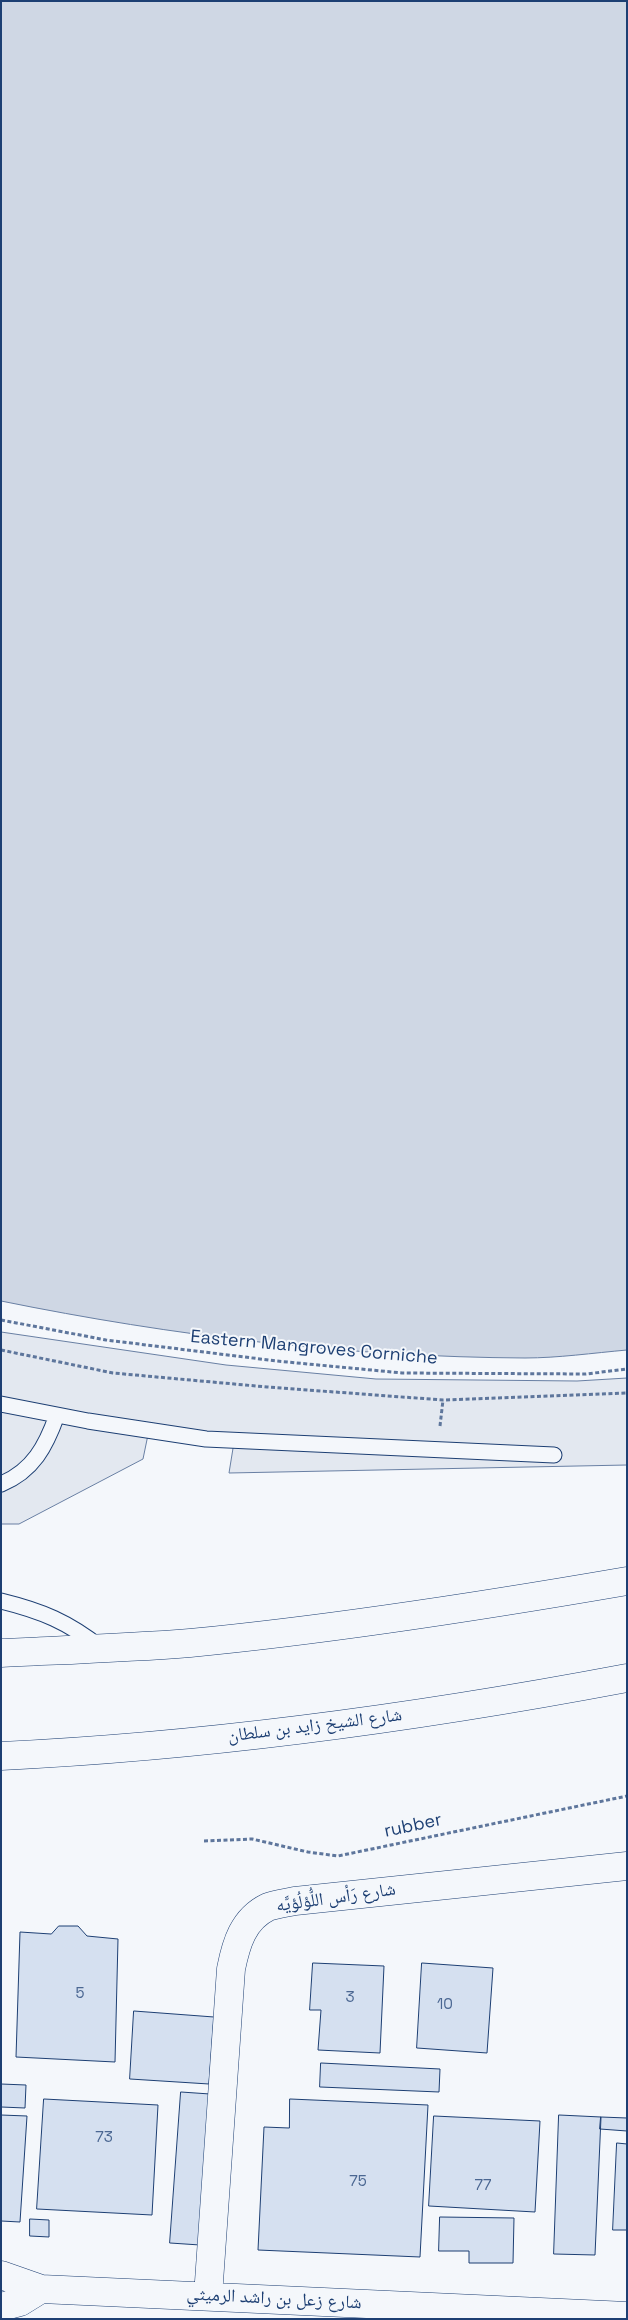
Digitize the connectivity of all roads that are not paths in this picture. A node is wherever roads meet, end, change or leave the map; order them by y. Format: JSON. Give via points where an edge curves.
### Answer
{"nodes":[{"id":1,"x":1,"y":1404,"type":"edge"},
{"id":2,"x":57,"y":1415,"type":"junction"},
{"id":3,"x":554,"y":1455,"type":"dead end"},
{"id":4,"x":1,"y":1484,"type":"edge"},
{"id":5,"x":627,"y":1581,"type":"edge"},
{"id":6,"x":1,"y":1601,"type":"edge"},
{"id":7,"x":102,"y":1648,"type":"junction"},
{"id":8,"x":1,"y":1653,"type":"edge"},
{"id":9,"x":627,"y":1678,"type":"edge"},
{"id":10,"x":1,"y":1756,"type":"edge"},
{"id":11,"x":627,"y":1866,"type":"edge"},
{"id":12,"x":1,"y":2275,"type":"edge"},
{"id":13,"x":41,"y":2289,"type":"junction"},
{"id":14,"x":208,"y":2296,"type":"junction"},
{"id":15,"x":1,"y":2307,"type":"edge"},
{"id":16,"x":287,"y":2309,"type":"edge"},
{"id":17,"x":445,"y":2313,"type":"edge"},
{"id":18,"x":533,"y":2315,"type":"edge"},
{"id":19,"x":612,"y":2317,"type":"edge"}],
"edges":[{"from":1,"to":2,"type":"lane"},
{"from":2,"to":3,"type":"lane","via":[[206,1439]]},
{"from":2,"to":4,"type":"lane","via":[[42,1452],[27,1470]]},
{"from":5,"to":7,"type":"main road","via":[[329,1628],[188,1643]]},
{"from":6,"to":7,"type":"lane","via":[[33,1609],[75,1628]]},
{"from":7,"to":8,"type":"main road"},
{"from":9,"to":10,"type":"main road","name":"شارع الشيخ زايد بن سلطان","via":[[418,1714],[284,1732]]},
{"from":11,"to":14,"type":"main road","name":"شارع رَأس اللُّؤلُؤيَّه","via":[[295,1901],[268,1907],[250,1920],[236,1943],[231,1969]]},
{"from":12,"to":13,"type":"main road","name":"شارع زعل بن راشد الرميثي"},
{"from":13,"to":14,"type":"main road","name":"شارع زعل بن راشد الرميثي"},
{"from":13,"to":15,"type":"main road","via":[[20,2302]]},
{"from":14,"to":16,"type":"main road","name":"شارع زعل بن راشد الرميثي"},
{"from":16,"to":17,"type":"main road","name":"شارع زعل بن راشد الرميثي"},
{"from":17,"to":18,"type":"main road","name":"شارع زعل بن راشد الرميثي"},
{"from":18,"to":19,"type":"main road","name":"شارع زعل بن راشد الرميثي"}]}
